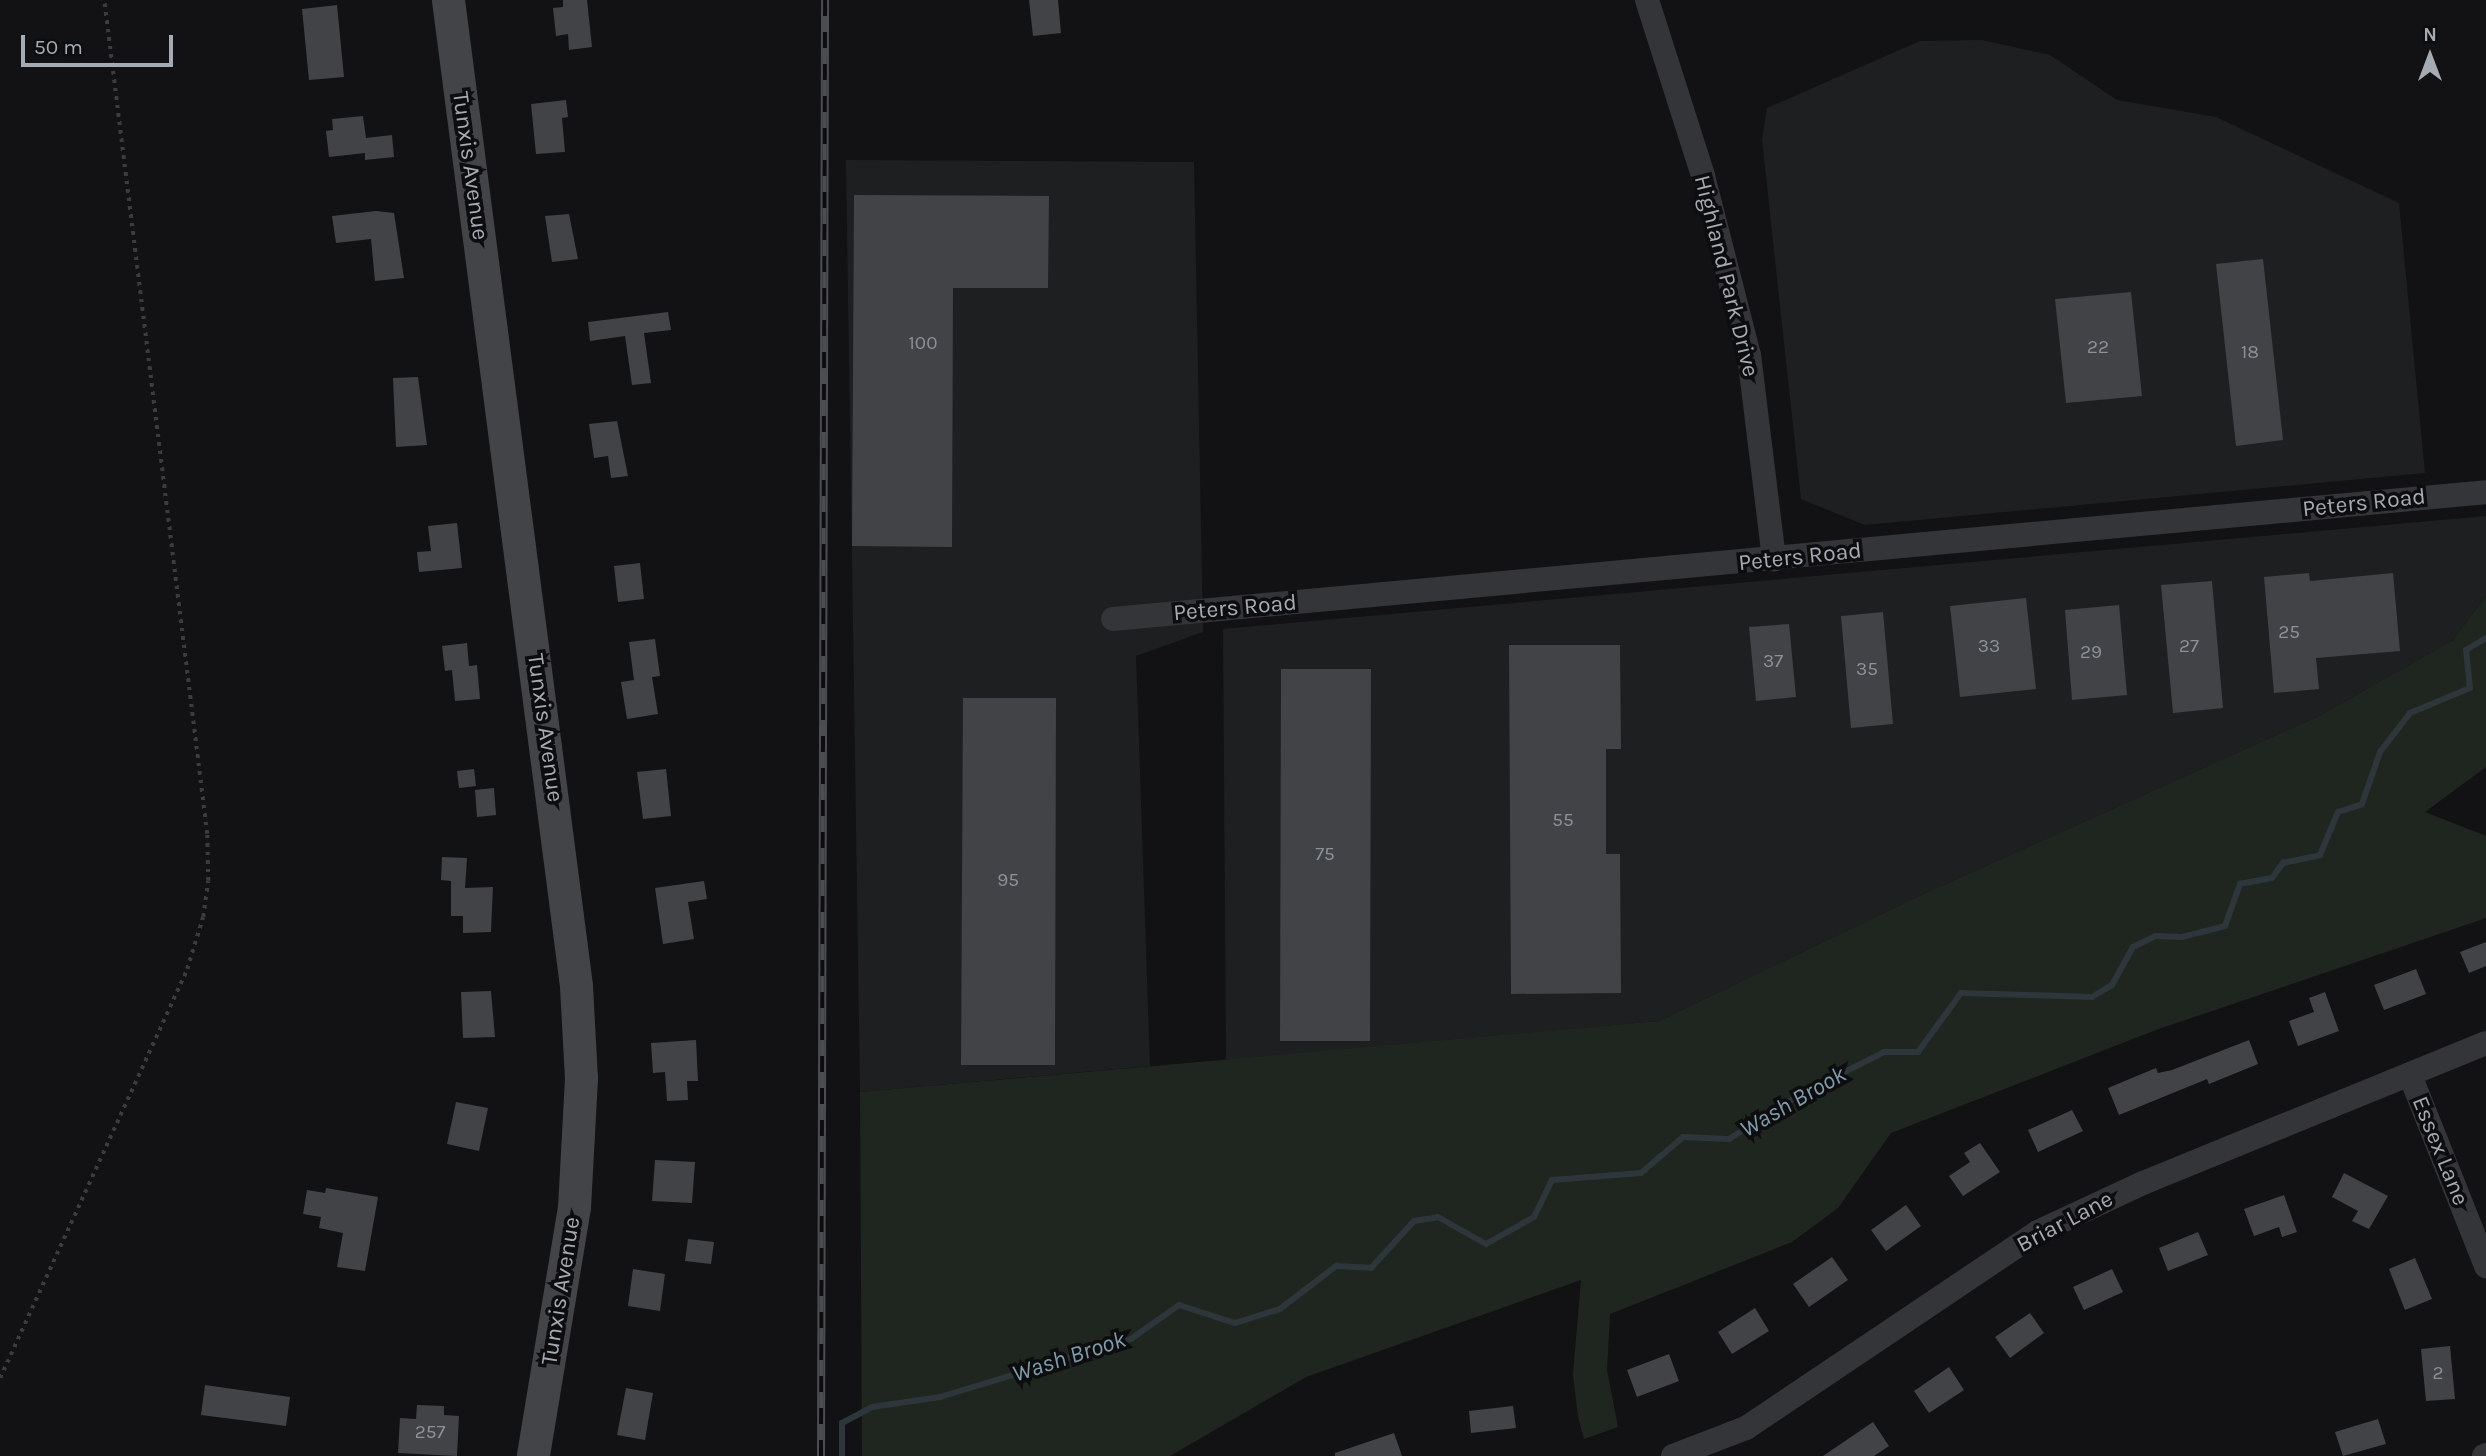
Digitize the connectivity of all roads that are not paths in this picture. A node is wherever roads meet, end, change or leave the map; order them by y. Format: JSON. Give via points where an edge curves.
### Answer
{"nodes":[{"id":1,"x":448,"y":0,"type":"edge"},
{"id":2,"x":1647,"y":0,"type":"edge"},
{"id":3,"x":2486,"y":492,"type":"edge"},
{"id":4,"x":1774,"y":559,"type":"junction"},
{"id":5,"x":1113,"y":619,"type":"dead end"},
{"id":6,"x":2486,"y":1043,"type":"edge"},
{"id":7,"x":2410,"y":1075,"type":"junction"},
{"id":8,"x":2486,"y":1266,"type":"edge"},
{"id":9,"x":533,"y":1456,"type":"edge"},
{"id":10,"x":1672,"y":1456,"type":"edge"}],
"edges":[{"from":1,"to":9,"type":"main road","name":"Tunxis Avenue","via":[[576,986],[581,1078],[574,1207]]},
{"from":2,"to":4,"type":"street","name":"Highland Park Drive","via":[[1703,176],[1749,355]]},
{"from":3,"to":4,"type":"street","name":"Peters Road"},
{"from":4,"to":5,"type":"street","name":"Peters Road"},
{"from":6,"to":7,"type":"street","name":"Briar Lane"},
{"from":7,"to":8,"type":"street","name":"Essex Lane"},
{"from":7,"to":10,"type":"street","name":"Briar Lane","via":[[2143,1183],[2038,1231],[1746,1428]]}]}
